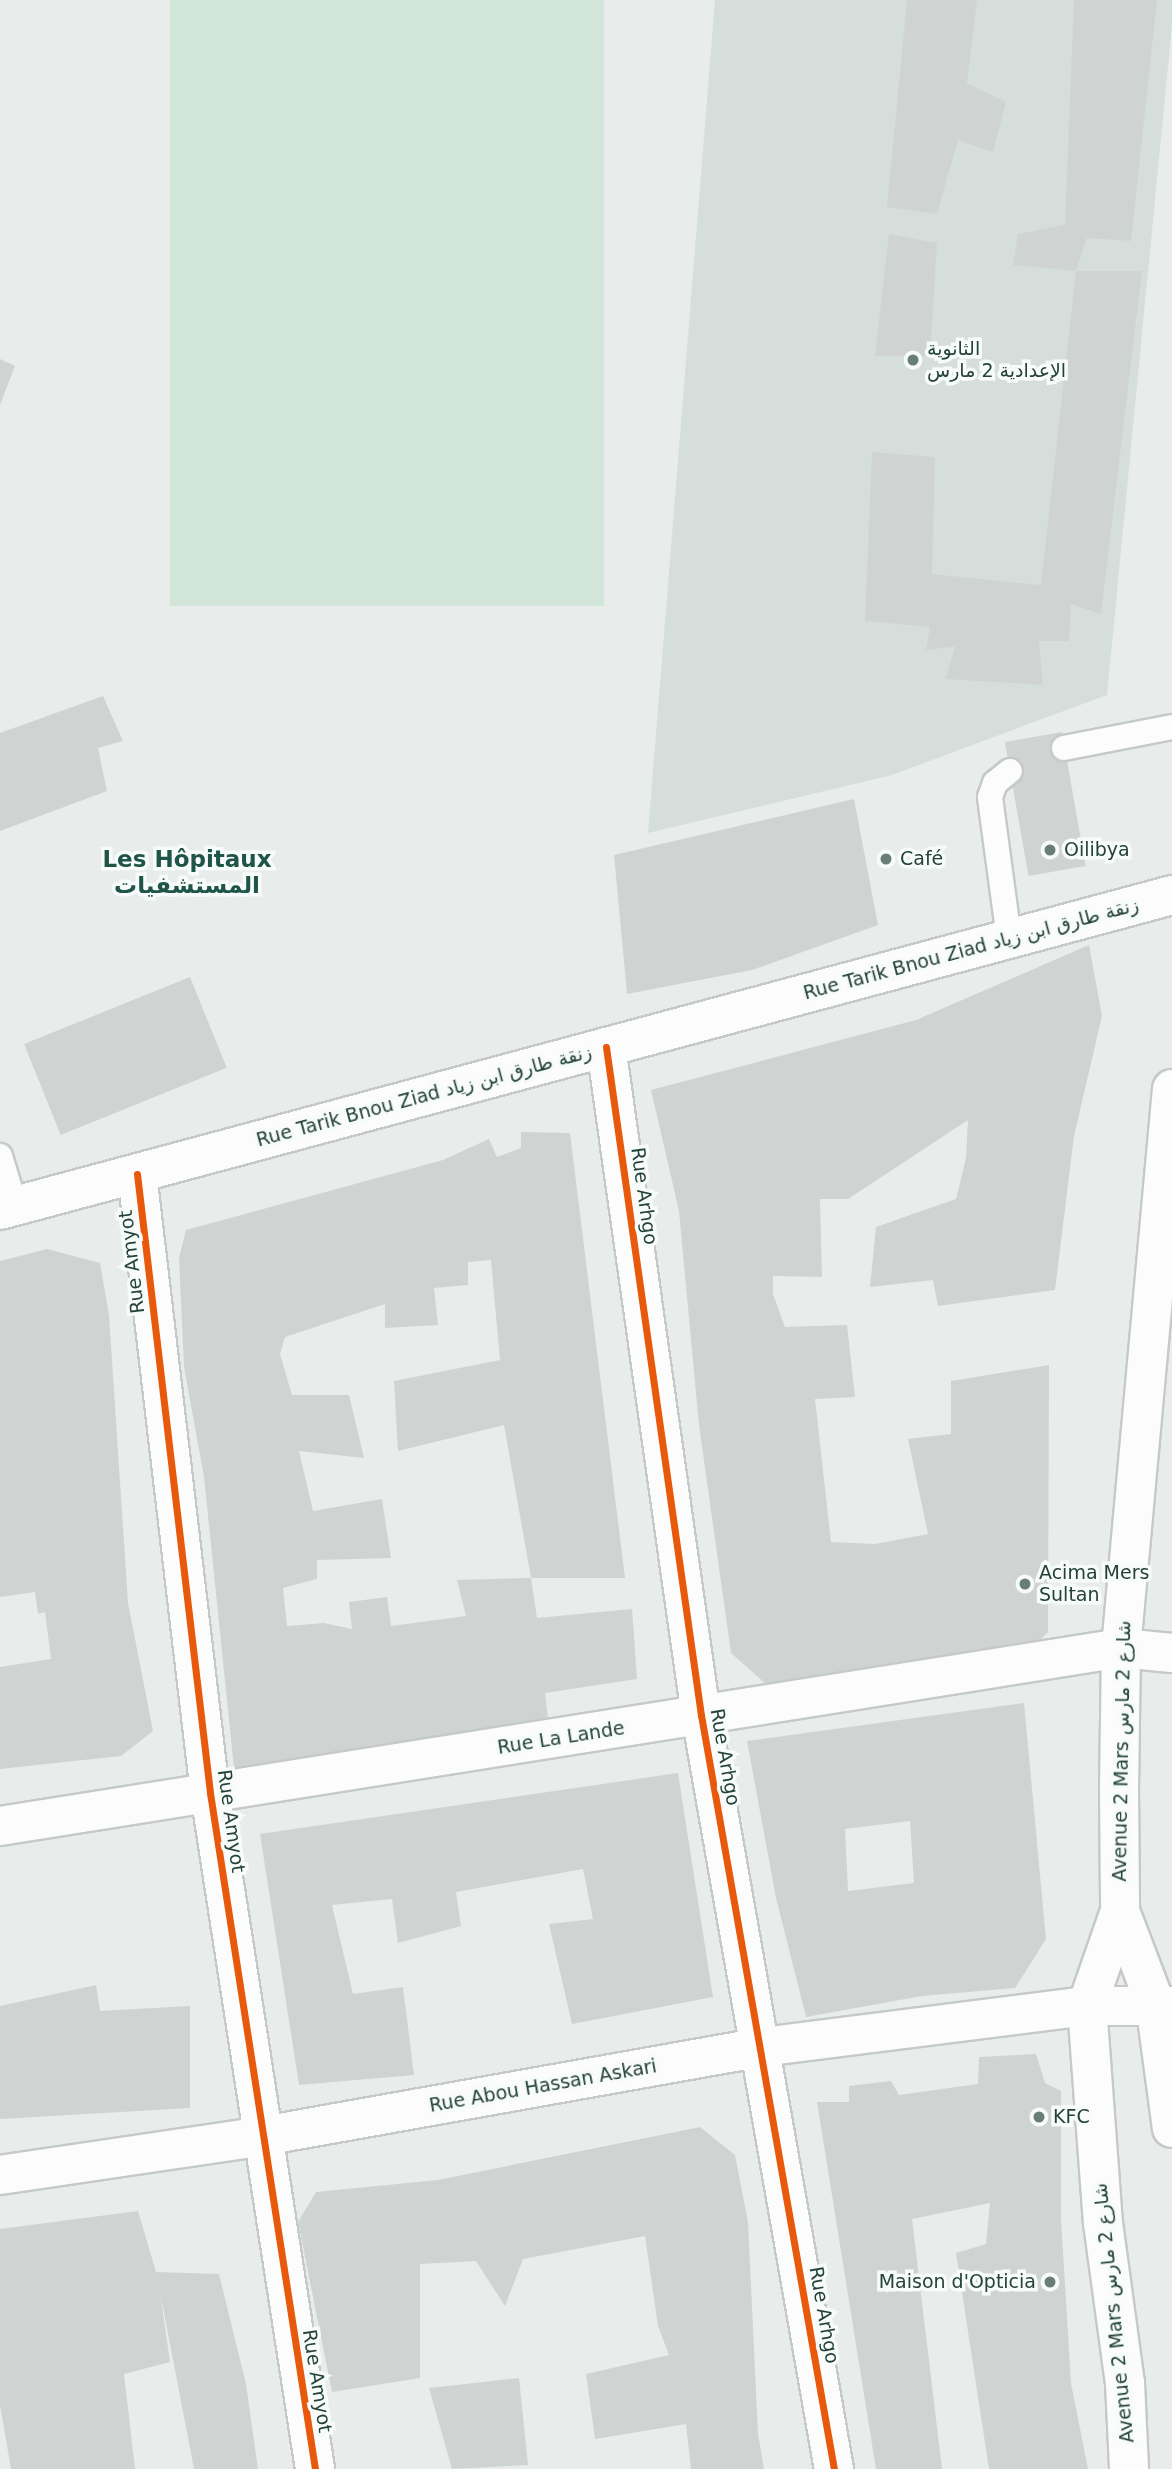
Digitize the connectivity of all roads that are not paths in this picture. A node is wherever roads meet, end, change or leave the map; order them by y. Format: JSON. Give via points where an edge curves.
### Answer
{"nodes":[{"id":1,"x":1172,"y":727,"type":"edge"},
{"id":2,"x":1064,"y":748,"type":"dead end"},
{"id":3,"x":1010,"y":771,"type":"dead end"},
{"id":4,"x":1172,"y":895,"type":"edge"},
{"id":5,"x":1009,"y":939,"type":"junction"},
{"id":6,"x":607,"y":1046,"type":"junction"},
{"id":7,"x":1172,"y":1089,"type":"edge"},
{"id":8,"x":0,"y":1156,"type":"edge"},
{"id":9,"x":137,"y":1174,"type":"junction"},
{"id":10,"x":7,"y":1208,"type":"edge"},
{"id":11,"x":1121,"y":1648,"type":"junction"},
{"id":12,"x":1172,"y":1653,"type":"edge"},
{"id":13,"x":701,"y":1715,"type":"junction"},
{"id":14,"x":210,"y":1793,"type":"junction"},
{"id":15,"x":0,"y":1826,"type":"edge"},
{"id":16,"x":1120,"y":1911,"type":"junction"},
{"id":17,"x":1163,"y":2004,"type":"edge"},
{"id":18,"x":1087,"y":2006,"type":"junction"},
{"id":19,"x":762,"y":2047,"type":"junction"},
{"id":20,"x":1172,"y":2129,"type":"edge"},
{"id":21,"x":263,"y":2136,"type":"junction"},
{"id":22,"x":0,"y":2175,"type":"edge"},
{"id":23,"x":315,"y":2469,"type":"edge"},
{"id":24,"x":834,"y":2469,"type":"edge"},
{"id":25,"x":1129,"y":2469,"type":"edge"}],
"edges":[{"from":1,"to":2,"type":"lane"},
{"from":3,"to":5,"type":"lane","via":[[995,783],[990,797]]},
{"from":4,"to":5,"type":"street","name":"Rue Tarik Bnou Ziad زنقة طارق ابن زياد"},
{"from":5,"to":6,"type":"street","name":"Rue Tarik Bnou Ziad زنقة طارق ابن زياد"},
{"from":6,"to":9,"type":"street","name":"Rue Tarik Bnou Ziad زنقة طارق ابن زياد"},
{"from":6,"to":13,"type":"street","name":"Rue Arhgo"},
{"from":7,"to":11,"type":"street","name":"Avenue 2 Mars شارع 2 مارس"},
{"from":8,"to":10,"type":"lane"},
{"from":9,"to":10,"type":"street","name":"Rue Tarik Bnou Ziad زنقة طارق ابن زياد"},
{"from":9,"to":14,"type":"street","name":"Rue Amyot"},
{"from":11,"to":12,"type":"street","name":"Rue La Lande"},
{"from":11,"to":13,"type":"street","name":"Rue La Lande"},
{"from":11,"to":16,"type":"street","name":"Avenue 2 Mars شارع 2 مارس"},
{"from":13,"to":14,"type":"street","name":"Rue La Lande"},
{"from":13,"to":19,"type":"street","name":"Rue Arhgo"},
{"from":14,"to":15,"type":"street","name":"Rue La Lande"},
{"from":14,"to":21,"type":"street","name":"Rue Amyot"},
{"from":16,"to":17,"type":"street","name":"Avenue 2 Mars شارع 2 مارس"},
{"from":16,"to":18,"type":"street","name":"Avenue 2 Mars شارع 2 مارس"},
{"from":17,"to":18,"type":"street","name":"Rue Abou Hassan Askari"},
{"from":17,"to":20,"type":"street","name":"Avenue 2 Mars شارع 2 مارس"},
{"from":18,"to":19,"type":"street","name":"Rue Abou Hassan Askari"},
{"from":18,"to":25,"type":"street","name":"Avenue 2 Mars شارع 2 مارس","via":[[1103,2223],[1125,2383]]},
{"from":19,"to":21,"type":"street","name":"Rue Abou Hassan Askari"},
{"from":19,"to":24,"type":"street","name":"Rue Arhgo"},
{"from":21,"to":22,"type":"street","name":"Rue Abou Hassan Askari"},
{"from":21,"to":23,"type":"street","name":"Rue Amyot"}]}
